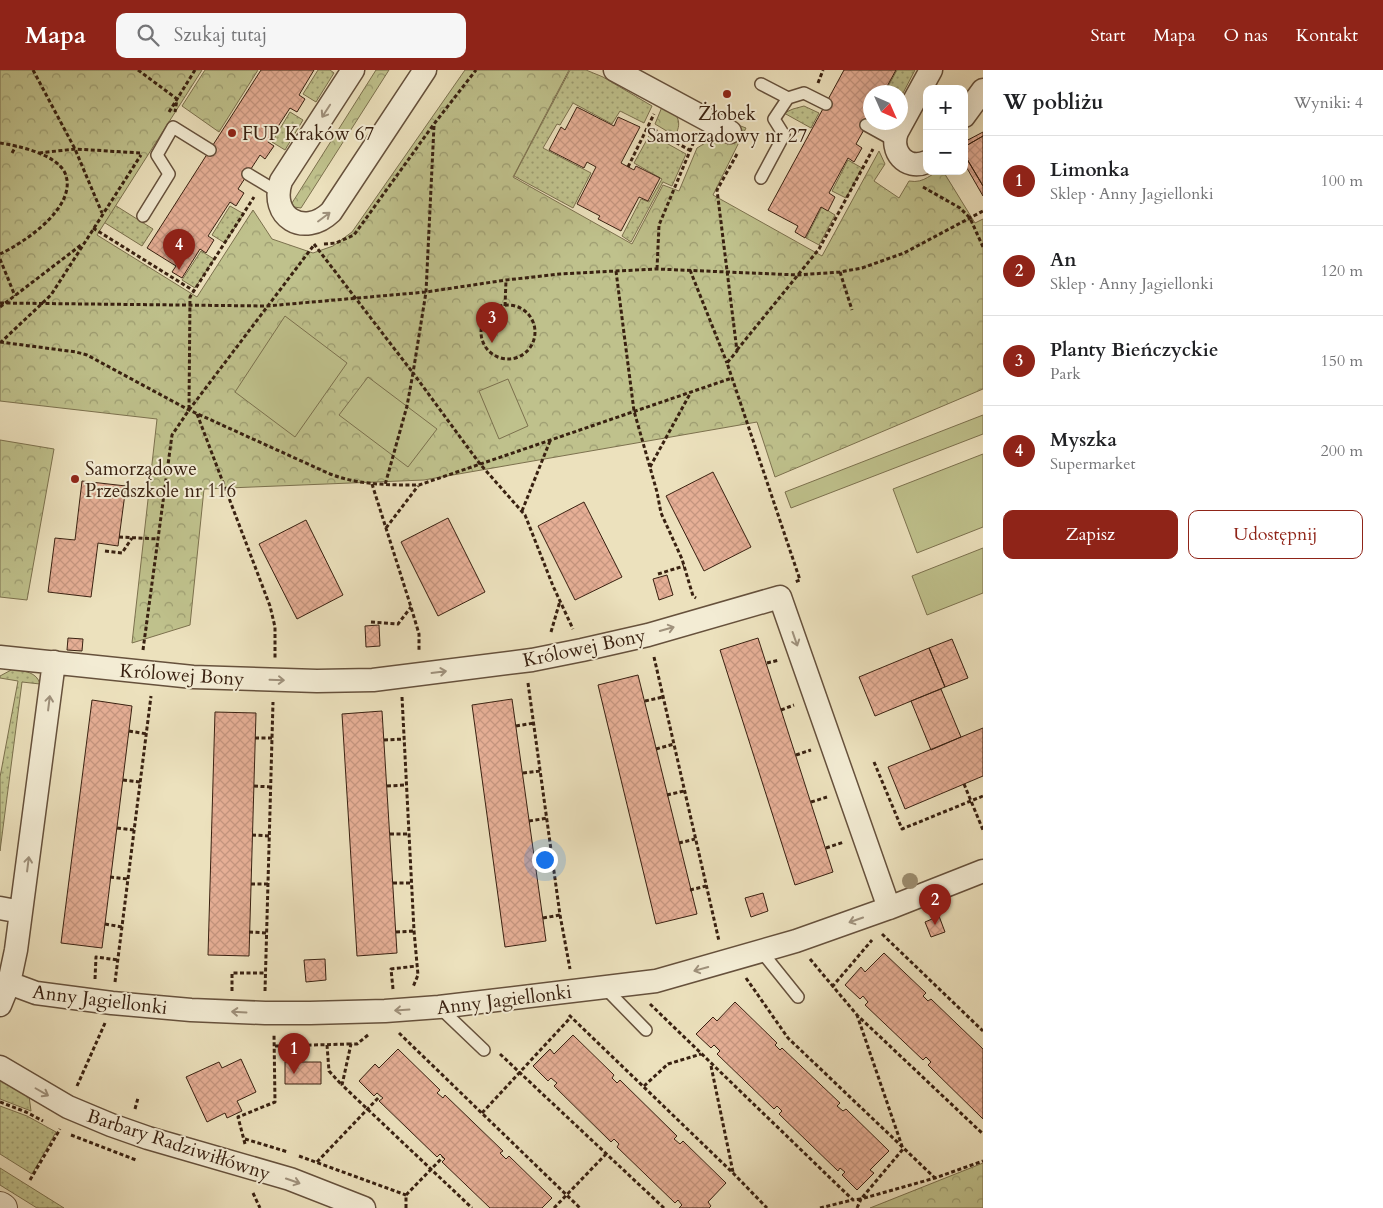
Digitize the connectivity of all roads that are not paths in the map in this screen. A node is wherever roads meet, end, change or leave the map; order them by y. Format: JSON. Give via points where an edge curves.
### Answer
{"nodes":[{"id":1,"x":353,"y":70,"type":"edge"},
{"id":2,"x":425,"y":70,"type":"edge"},
{"id":3,"x":615,"y":70,"type":"edge"},
{"id":4,"x":931,"y":70,"type":"edge"},
{"id":5,"x":761,"y":84,"type":"dead end"},
{"id":6,"x":983,"y":90,"type":"edge"},
{"id":7,"x":788,"y":98,"type":"junction"},
{"id":8,"x":826,"y":104,"type":"dead end"},
{"id":9,"x":968,"y":111,"type":"edge"},
{"id":10,"x":875,"y":130,"type":"edge"},
{"id":11,"x":888,"y":137,"type":"junction"},
{"id":12,"x":734,"y":141,"type":"road end"},
{"id":13,"x":210,"y":150,"type":"dead end"},
{"id":14,"x":917,"y":162,"type":"edge"},
{"id":15,"x":248,"y":174,"type":"dead end"},
{"id":16,"x":761,"y":178,"type":"dead end"},
{"id":17,"x":271,"y":187,"type":"junction"},
{"id":18,"x":143,"y":216,"type":"dead end"},
{"id":19,"x":0,"y":657,"type":"edge"},
{"id":20,"x":54,"y":662,"type":"junction"},
{"id":21,"x":983,"y":871,"type":"edge"},
{"id":22,"x":11,"y":910,"type":"edge"},
{"id":23,"x":879,"y":918,"type":"junction"},
{"id":24,"x":762,"y":951,"type":"junction"},
{"id":25,"x":9,"y":983,"type":"junction"},
{"id":26,"x":604,"y":987,"type":"junction"},
{"id":27,"x":798,"y":997,"type":"dead end"},
{"id":28,"x":0,"y":1005,"type":"edge"},
{"id":29,"x":439,"y":1007,"type":"junction"},
{"id":30,"x":646,"y":1030,"type":"dead end"},
{"id":31,"x":484,"y":1050,"type":"road end"},
{"id":32,"x":0,"y":1066,"type":"edge"},
{"id":33,"x":0,"y":1206,"type":"edge"},
{"id":34,"x":3,"y":1208,"type":"edge"},
{"id":35,"x":364,"y":1208,"type":"edge"}],
"edges":[{"from":1,"to":17,"type":"street","one_way":true,"via":[[281,181]]},
{"from":17,"to":2,"type":"street","one_way":true,"via":[[287,217],[305,224],[324,219]]},
{"from":3,"to":12,"type":"street","via":[[703,118]]},
{"from":4,"to":11,"type":"street","via":[[898,132]]},
{"from":5,"to":7,"type":"lane"},
{"from":6,"to":9,"type":"street"},
{"from":7,"to":8,"type":"lane","via":[[804,93]]},
{"from":7,"to":16,"type":"lane","via":[[774,119],[784,135]]},
{"from":10,"to":11,"type":"lane"},
{"from":11,"to":14,"type":"street","via":[[897,152]]},
{"from":13,"to":18,"type":"lane","via":[[173,127],[156,155],[169,174]]},
{"from":15,"to":17,"type":"lane"},
{"from":19,"to":20,"type":"street","name":"Królowej Bony"},
{"from":22,"to":20,"type":"street","one_way":true},
{"from":20,"to":23,"type":"street","name":"Królowej Bony","one_way":true,"via":[[193,677],[373,680],[582,650],[780,597]]},
{"from":21,"to":23,"type":"street","name":"Anny Jagiellonki"},
{"from":22,"to":25,"type":"street","via":[[16,950]]},
{"from":23,"to":24,"type":"street","name":"Anny Jagiellonki","one_way":true},
{"from":24,"to":26,"type":"street","name":"Anny Jagiellonki","one_way":true,"via":[[656,981]]},
{"from":24,"to":27,"type":"lane"},
{"from":25,"to":28,"type":"street"},
{"from":29,"to":25,"type":"street","name":"Anny Jagiellonki","one_way":true,"via":[[270,1013],[191,1010],[36,993]]},
{"from":26,"to":29,"type":"street","name":"Anny Jagiellonki"},
{"from":26,"to":30,"type":"lane"},
{"from":29,"to":31,"type":"lane"},
{"from":32,"to":35,"type":"street","name":"Barbary Radziwiłłówny","one_way":true,"via":[[68,1106],[111,1125],[299,1183]]},
{"from":33,"to":34,"type":"street"}]}
